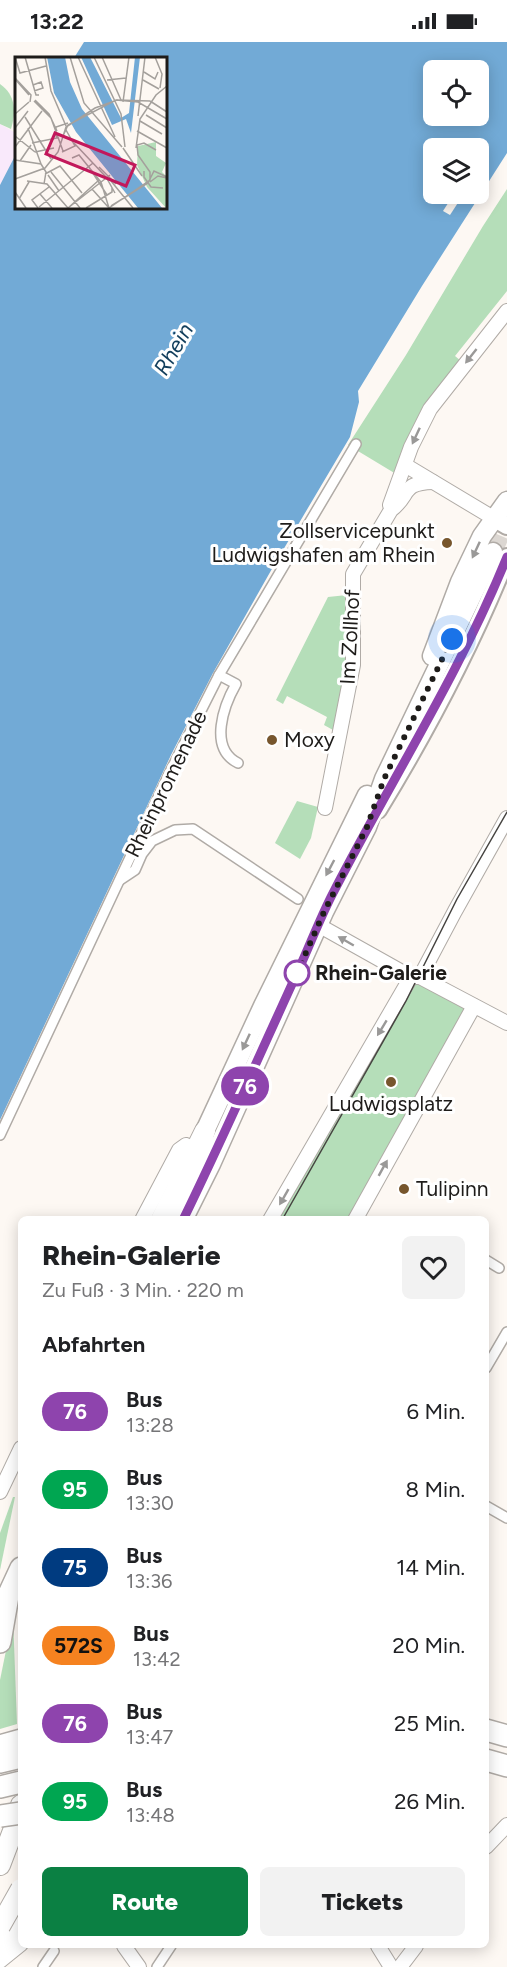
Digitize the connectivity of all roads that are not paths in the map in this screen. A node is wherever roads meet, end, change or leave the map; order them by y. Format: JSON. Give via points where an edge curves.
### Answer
{"nodes":[{"id":1,"x":507,"y":310,"type":"edge"},
{"id":2,"x":356,"y":444,"type":"dead end"},
{"id":3,"x":405,"y":465,"type":"junction"},
{"id":4,"x":433,"y":482,"type":"junction"},
{"id":5,"x":507,"y":501,"type":"edge"},
{"id":6,"x":391,"y":510,"type":"junction"},
{"id":7,"x":501,"y":523,"type":"edge"},
{"id":8,"x":500,"y":555,"type":"edge"},
{"id":9,"x":219,"y":675,"type":"junction"},
{"id":10,"x":238,"y":763,"type":"dead end"},
{"id":11,"x":325,"y":808,"type":"dead end"},
{"id":12,"x":507,"y":818,"type":"edge"},
{"id":13,"x":361,"y":824,"type":"junction"},
{"id":14,"x":119,"y":881,"type":"junction"},
{"id":15,"x":298,"y":899,"type":"dead end"},
{"id":16,"x":312,"y":921,"type":"junction"},
{"id":17,"x":416,"y":977,"type":"junction"},
{"id":18,"x":474,"y":1006,"type":"junction"},
{"id":19,"x":507,"y":1023,"type":"edge"},
{"id":20,"x":205,"y":1131,"type":"junction"},
{"id":21,"x":0,"y":1136,"type":"edge"},
{"id":22,"x":186,"y":1144,"type":"dead end"},
{"id":23,"x":144,"y":1216,"type":"edge"},
{"id":24,"x":163,"y":1216,"type":"edge"},
{"id":25,"x":175,"y":1216,"type":"edge"},
{"id":26,"x":185,"y":1216,"type":"edge"},
{"id":27,"x":272,"y":1216,"type":"edge"},
{"id":28,"x":357,"y":1216,"type":"edge"},
{"id":29,"x":489,"y":1262,"type":"edge"},
{"id":30,"x":499,"y":1268,"type":"dead end"},
{"id":31,"x":507,"y":1332,"type":"edge"},
{"id":32,"x":489,"y":1363,"type":"edge"},
{"id":33,"x":18,"y":1454,"type":"edge"},
{"id":34,"x":0,"y":1492,"type":"edge"},
{"id":35,"x":489,"y":1508,"type":"edge"},
{"id":36,"x":507,"y":1518,"type":"edge"},
{"id":37,"x":18,"y":1575,"type":"edge"},
{"id":38,"x":0,"y":1642,"type":"edge"},
{"id":39,"x":489,"y":1731,"type":"edge"},
{"id":40,"x":507,"y":1736,"type":"edge"},
{"id":41,"x":18,"y":1741,"type":"edge"},
{"id":42,"x":489,"y":1742,"type":"edge"},
{"id":43,"x":0,"y":1746,"type":"edge"},
{"id":44,"x":507,"y":1747,"type":"edge"},
{"id":45,"x":18,"y":1758,"type":"edge"},
{"id":46,"x":489,"y":1761,"type":"edge"},
{"id":47,"x":0,"y":1762,"type":"edge"},
{"id":48,"x":507,"y":1766,"type":"edge"},
{"id":49,"x":489,"y":1776,"type":"edge"},
{"id":50,"x":507,"y":1779,"type":"edge"},
{"id":51,"x":18,"y":1783,"type":"edge"},
{"id":52,"x":0,"y":1787,"type":"edge"},
{"id":53,"x":18,"y":1813,"type":"edge"},
{"id":54,"x":0,"y":1816,"type":"edge"},
{"id":55,"x":18,"y":1816,"type":"edge"},
{"id":56,"x":507,"y":1825,"type":"edge"},
{"id":57,"x":489,"y":1844,"type":"edge"},
{"id":58,"x":0,"y":1865,"type":"edge"},
{"id":59,"x":18,"y":1894,"type":"edge"},
{"id":60,"x":0,"y":1926,"type":"edge"},
{"id":61,"x":18,"y":1926,"type":"edge"},
{"id":62,"x":0,"y":1943,"type":"edge"},
{"id":63,"x":18,"y":1946,"type":"edge"},
{"id":64,"x":125,"y":1948,"type":"edge"},
{"id":65,"x":170,"y":1948,"type":"edge"},
{"id":66,"x":379,"y":1948,"type":"edge"},
{"id":67,"x":414,"y":1948,"type":"edge"},
{"id":68,"x":54,"y":1951,"type":"dead end"},
{"id":69,"x":0,"y":1961,"type":"edge"},
{"id":70,"x":42,"y":1967,"type":"edge"},
{"id":71,"x":139,"y":1967,"type":"edge"},
{"id":72,"x":157,"y":1967,"type":"edge"},
{"id":73,"x":391,"y":1967,"type":"edge"},
{"id":74,"x":400,"y":1967,"type":"edge"}],
"edges":[{"from":1,"to":3,"type":"street","name":"Im Zollhof","one_way":true,"via":[[430,409]]},
{"from":2,"to":9,"type":"street","name":"Rheinpromenade"},
{"from":3,"to":4,"type":"street"},
{"from":3,"to":6,"type":"street","name":"Im Zollhof","via":[[390,502]]},
{"from":4,"to":6,"type":"street","name":"Im Zollhof","via":[[409,487]]},
{"from":4,"to":7,"type":"street"},
{"from":5,"to":7,"type":"main road"},
{"from":6,"to":11,"type":"street","name":"Im Zollhof","via":[[353,574],[352,665]]},
{"from":7,"to":13,"type":"main road","one_way":true,"via":[[482,536],[460,582]]},
{"from":8,"to":13,"type":"main road"},
{"from":8,"to":13,"type":"street","via":[[493,592],[450,681],[393,784]]},
{"from":9,"to":10,"type":"street","via":[[236,684],[225,707],[221,731],[226,751]]},
{"from":9,"to":14,"type":"street","name":"Rheinpromenade"},
{"from":12,"to":17,"type":"street"},
{"from":13,"to":16,"type":"main road"},
{"from":14,"to":15,"type":"street","via":[[135,870],[152,841],[175,830],[193,829]]},
{"from":14,"to":21,"type":"street","name":"Rheinpromenade"},
{"from":17,"to":16,"type":"street","one_way":true},
{"from":16,"to":20,"type":"main road","one_way":true},
{"from":16,"to":26,"type":"main road","via":[[211,1164]]},
{"from":17,"to":18,"type":"street"},
{"from":17,"to":27,"type":"street","one_way":true},
{"from":18,"to":19,"type":"street"},
{"from":28,"to":18,"type":"street","one_way":true},
{"from":20,"to":24,"type":"main road"},
{"from":20,"to":25,"type":"street","via":[[208,1146]]},
{"from":22,"to":23,"type":"street","via":[[179,1150]]},
{"from":29,"to":30,"type":"street"},
{"from":31,"to":32,"type":"street"},
{"from":33,"to":34,"type":"street"},
{"from":35,"to":36,"type":"street"},
{"from":37,"to":38,"type":"highway","via":[[9,1596]]},
{"from":39,"to":40,"type":"highway"},
{"from":41,"to":43,"type":"highway"},
{"from":42,"to":44,"type":"highway"},
{"from":45,"to":47,"type":"highway"},
{"from":46,"to":48,"type":"highway"},
{"from":49,"to":50,"type":"highway"},
{"from":51,"to":52,"type":"highway"},
{"from":53,"to":54,"type":"highway","bridge":true},
{"from":55,"to":58,"type":"main road"},
{"from":56,"to":57,"type":"street"},
{"from":59,"to":60,"type":"main road","bridge":true},
{"from":61,"to":62,"type":"highway"},
{"from":63,"to":69,"type":"street"},
{"from":64,"to":71,"type":"street"},
{"from":65,"to":72,"type":"street"},
{"from":66,"to":73,"type":"street"},
{"from":67,"to":74,"type":"street"},
{"from":68,"to":70,"type":"street"}]}
